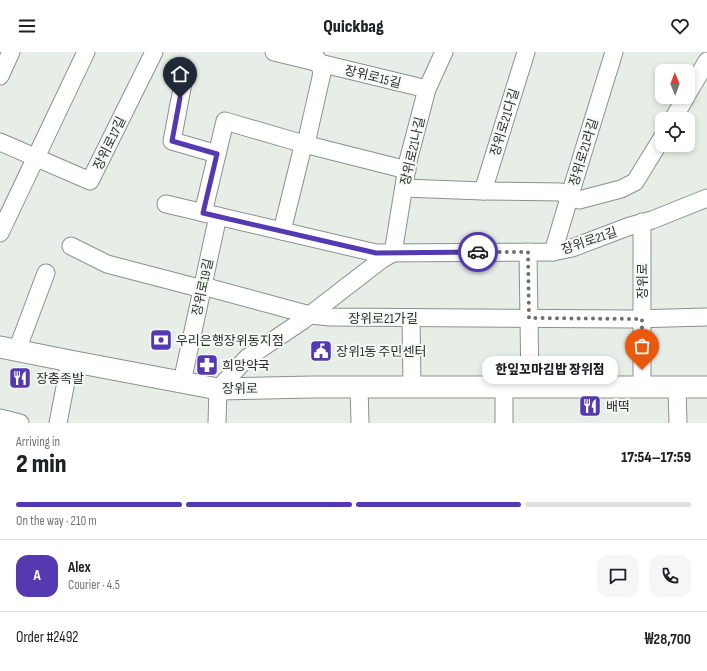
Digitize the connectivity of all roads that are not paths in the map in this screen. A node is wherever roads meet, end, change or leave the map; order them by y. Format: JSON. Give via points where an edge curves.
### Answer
{"nodes":[{"id":1,"x":11,"y":52,"type":"edge"},
{"id":2,"x":86,"y":52,"type":"edge"},
{"id":3,"x":154,"y":52,"type":"edge"},
{"id":4,"x":274,"y":52,"type":"edge"},
{"id":5,"x":444,"y":52,"type":"edge"},
{"id":6,"x":526,"y":52,"type":"edge"},
{"id":7,"x":614,"y":52,"type":"edge"},
{"id":8,"x":316,"y":57,"type":"edge"},
{"id":9,"x":707,"y":61,"type":"edge"},
{"id":10,"x":0,"y":76,"type":"edge"},
{"id":11,"x":695,"y":81,"type":"edge"},
{"id":12,"x":183,"y":83,"type":"dead end"},
{"id":13,"x":427,"y":89,"type":"junction"},
{"id":14,"x":0,"y":142,"type":"edge"},
{"id":15,"x":304,"y":144,"type":"junction"},
{"id":16,"x":655,"y":149,"type":"edge"},
{"id":17,"x":217,"y":154,"type":"junction"},
{"id":18,"x":36,"y":158,"type":"junction"},
{"id":19,"x":407,"y":170,"type":"junction"},
{"id":20,"x":404,"y":188,"type":"junction"},
{"id":21,"x":483,"y":191,"type":"junction"},
{"id":22,"x":569,"y":198,"type":"junction"},
{"id":23,"x":707,"y":198,"type":"edge"},
{"id":24,"x":166,"y":204,"type":"dead end"},
{"id":25,"x":210,"y":215,"type":"junction"},
{"id":26,"x":642,"y":222,"type":"junction"},
{"id":27,"x":282,"y":231,"type":"junction"},
{"id":28,"x":0,"y":233,"type":"edge"},
{"id":29,"x":71,"y":246,"type":"dead end"},
{"id":30,"x":528,"y":252,"type":"junction"},
{"id":31,"x":553,"y":252,"type":"junction"},
{"id":32,"x":393,"y":253,"type":"junction"},
{"id":33,"x":46,"y":273,"type":"dead end"},
{"id":34,"x":202,"y":287,"type":"junction"},
{"id":35,"x":310,"y":315,"type":"junction"},
{"id":36,"x":707,"y":317,"type":"edge"},
{"id":37,"x":411,"y":318,"type":"junction"},
{"id":38,"x":529,"y":318,"type":"junction"},
{"id":39,"x":642,"y":319,"type":"junction"},
{"id":40,"x":9,"y":349,"type":"edge"},
{"id":41,"x":70,"y":362,"type":"junction"},
{"id":42,"x":182,"y":382,"type":"junction"},
{"id":43,"x":360,"y":387,"type":"junction"},
{"id":44,"x":412,"y":387,"type":"junction"},
{"id":45,"x":504,"y":387,"type":"junction"},
{"id":46,"x":530,"y":387,"type":"junction"},
{"id":47,"x":642,"y":387,"type":"junction"},
{"id":48,"x":677,"y":387,"type":"junction"},
{"id":49,"x":707,"y":387,"type":"edge"},
{"id":50,"x":218,"y":388,"type":"junction"},
{"id":51,"x":0,"y":418,"type":"edge"},
{"id":52,"x":20,"y":423,"type":"edge"},
{"id":53,"x":58,"y":423,"type":"edge"},
{"id":54,"x":217,"y":423,"type":"edge"},
{"id":55,"x":360,"y":423,"type":"edge"},
{"id":56,"x":504,"y":423,"type":"edge"},
{"id":57,"x":678,"y":423,"type":"edge"}],
"edges":[{"from":1,"to":10,"type":"street"},
{"from":2,"to":18,"type":"street"},
{"from":3,"to":18,"type":"street","name":"장위로17길","via":[[90,181]]},
{"from":4,"to":8,"type":"street","name":"장위로15길"},
{"from":5,"to":13,"type":"street","name":"장위로21나길"},
{"from":6,"to":21,"type":"street","name":"장위로21다길"},
{"from":7,"to":22,"type":"street","name":"장위로21라길"},
{"from":8,"to":13,"type":"street","name":"장위로15길"},
{"from":8,"to":15,"type":"street","via":[[322,73]]},
{"from":9,"to":11,"type":"street"},
{"from":12,"to":17,"type":"street","via":[[172,141]]},
{"from":13,"to":19,"type":"street","name":"장위로21나길"},
{"from":14,"to":18,"type":"street"},
{"from":15,"to":17,"type":"street","name":"장위로19길","via":[[225,121]]},
{"from":15,"to":19,"type":"street","name":"장위로19길"},
{"from":15,"to":27,"type":"street"},
{"from":16,"to":22,"type":"street","via":[[635,182],[621,189],[579,200]]},
{"from":17,"to":25,"type":"street","name":"장위로19길"},
{"from":18,"to":28,"type":"street"},
{"from":19,"to":20,"type":"street","name":"장위로21나길"},
{"from":20,"to":21,"type":"street"},
{"from":20,"to":32,"type":"street","name":"장위로21나길"},
{"from":21,"to":22,"type":"street","via":[[561,192]]},
{"from":22,"to":31,"type":"street","name":"장위로21라길"},
{"from":23,"to":26,"type":"street","name":"장위로21길"},
{"from":24,"to":25,"type":"street","name":"장위로21길"},
{"from":25,"to":27,"type":"street","name":"장위로21길"},
{"from":25,"to":34,"type":"street","name":"장위로19길"},
{"from":26,"to":31,"type":"street","name":"장위로21길","via":[[572,248]]},
{"from":26,"to":39,"type":"street","name":"장위로"},
{"from":27,"to":32,"type":"street","name":"장위로21길","via":[[376,253]]},
{"from":29,"to":34,"type":"street","name":"장위로21가길","via":[[107,264]]},
{"from":30,"to":31,"type":"street","name":"장위로21길"},
{"from":30,"to":32,"type":"street","name":"장위로21길"},
{"from":30,"to":38,"type":"street"},
{"from":32,"to":35,"type":"street"},
{"from":33,"to":40,"type":"street","name":"장위로"},
{"from":34,"to":35,"type":"street","name":"장위로21가길"},
{"from":34,"to":42,"type":"street","name":"장위로19길"},
{"from":35,"to":37,"type":"street","name":"장위로21가길"},
{"from":35,"to":50,"type":"street","via":[[247,358]]},
{"from":36,"to":39,"type":"street","name":"장위로21가길"},
{"from":37,"to":38,"type":"street","name":"장위로21가길"},
{"from":37,"to":44,"type":"street"},
{"from":38,"to":39,"type":"street","name":"장위로21가길"},
{"from":38,"to":46,"type":"street"},
{"from":39,"to":47,"type":"street","name":"장위로"},
{"from":40,"to":41,"type":"street","name":"장위로"},
{"from":41,"to":42,"type":"street","name":"장위로"},
{"from":41,"to":53,"type":"street"},
{"from":42,"to":50,"type":"street","name":"장위로"},
{"from":43,"to":44,"type":"street","name":"장위로"},
{"from":43,"to":50,"type":"street","name":"장위로"},
{"from":43,"to":55,"type":"street"},
{"from":44,"to":45,"type":"street","name":"장위로"},
{"from":45,"to":46,"type":"street","name":"장위로"},
{"from":45,"to":56,"type":"street"},
{"from":46,"to":47,"type":"street","name":"장위로"},
{"from":47,"to":48,"type":"street","name":"장위로"},
{"from":48,"to":49,"type":"street","name":"장위로"},
{"from":48,"to":57,"type":"street"},
{"from":50,"to":54,"type":"street"},
{"from":51,"to":52,"type":"street"}]}
